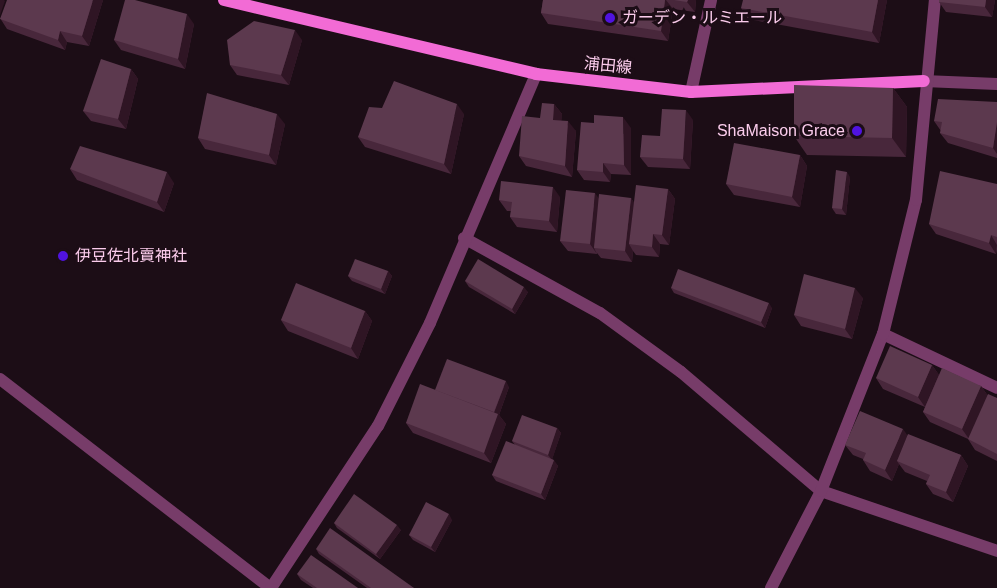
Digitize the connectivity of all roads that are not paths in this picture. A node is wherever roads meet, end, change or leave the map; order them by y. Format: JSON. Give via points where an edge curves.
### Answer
{"nodes":[{"id":1,"x":224,"y":0,"type":"edge"},
{"id":2,"x":711,"y":0,"type":"edge"},
{"id":3,"x":935,"y":0,"type":"edge"},
{"id":4,"x":536,"y":74,"type":"junction"},
{"id":5,"x":924,"y":81,"type":"junction"},
{"id":6,"x":997,"y":84,"type":"edge"},
{"id":7,"x":692,"y":92,"type":"junction"},
{"id":8,"x":464,"y":238,"type":"junction"},
{"id":9,"x":883,"y":334,"type":"junction"},
{"id":10,"x":0,"y":379,"type":"edge"},
{"id":11,"x":997,"y":388,"type":"edge"},
{"id":12,"x":821,"y":491,"type":"junction"},
{"id":13,"x":997,"y":551,"type":"edge"},
{"id":14,"x":270,"y":588,"type":"edge"},
{"id":15,"x":771,"y":588,"type":"edge"}],
"edges":[{"from":1,"to":4,"type":"street","name":"浦田線"},
{"from":2,"to":7,"type":"street"},
{"from":3,"to":5,"type":"street"},
{"from":4,"to":7,"type":"street","name":"浦田線"},
{"from":4,"to":8,"type":"street"},
{"from":5,"to":6,"type":"street","name":"浦田線"},
{"from":5,"to":7,"type":"street","name":"浦田線"},
{"from":5,"to":9,"type":"street","via":[[916,200]]},
{"from":8,"to":12,"type":"street","via":[[609,319],[681,372]]},
{"from":8,"to":14,"type":"street","via":[[430,323],[378,426]]},
{"from":9,"to":11,"type":"street"},
{"from":9,"to":12,"type":"street"},
{"from":10,"to":14,"type":"street"},
{"from":12,"to":13,"type":"street"},
{"from":12,"to":15,"type":"street"}]}
